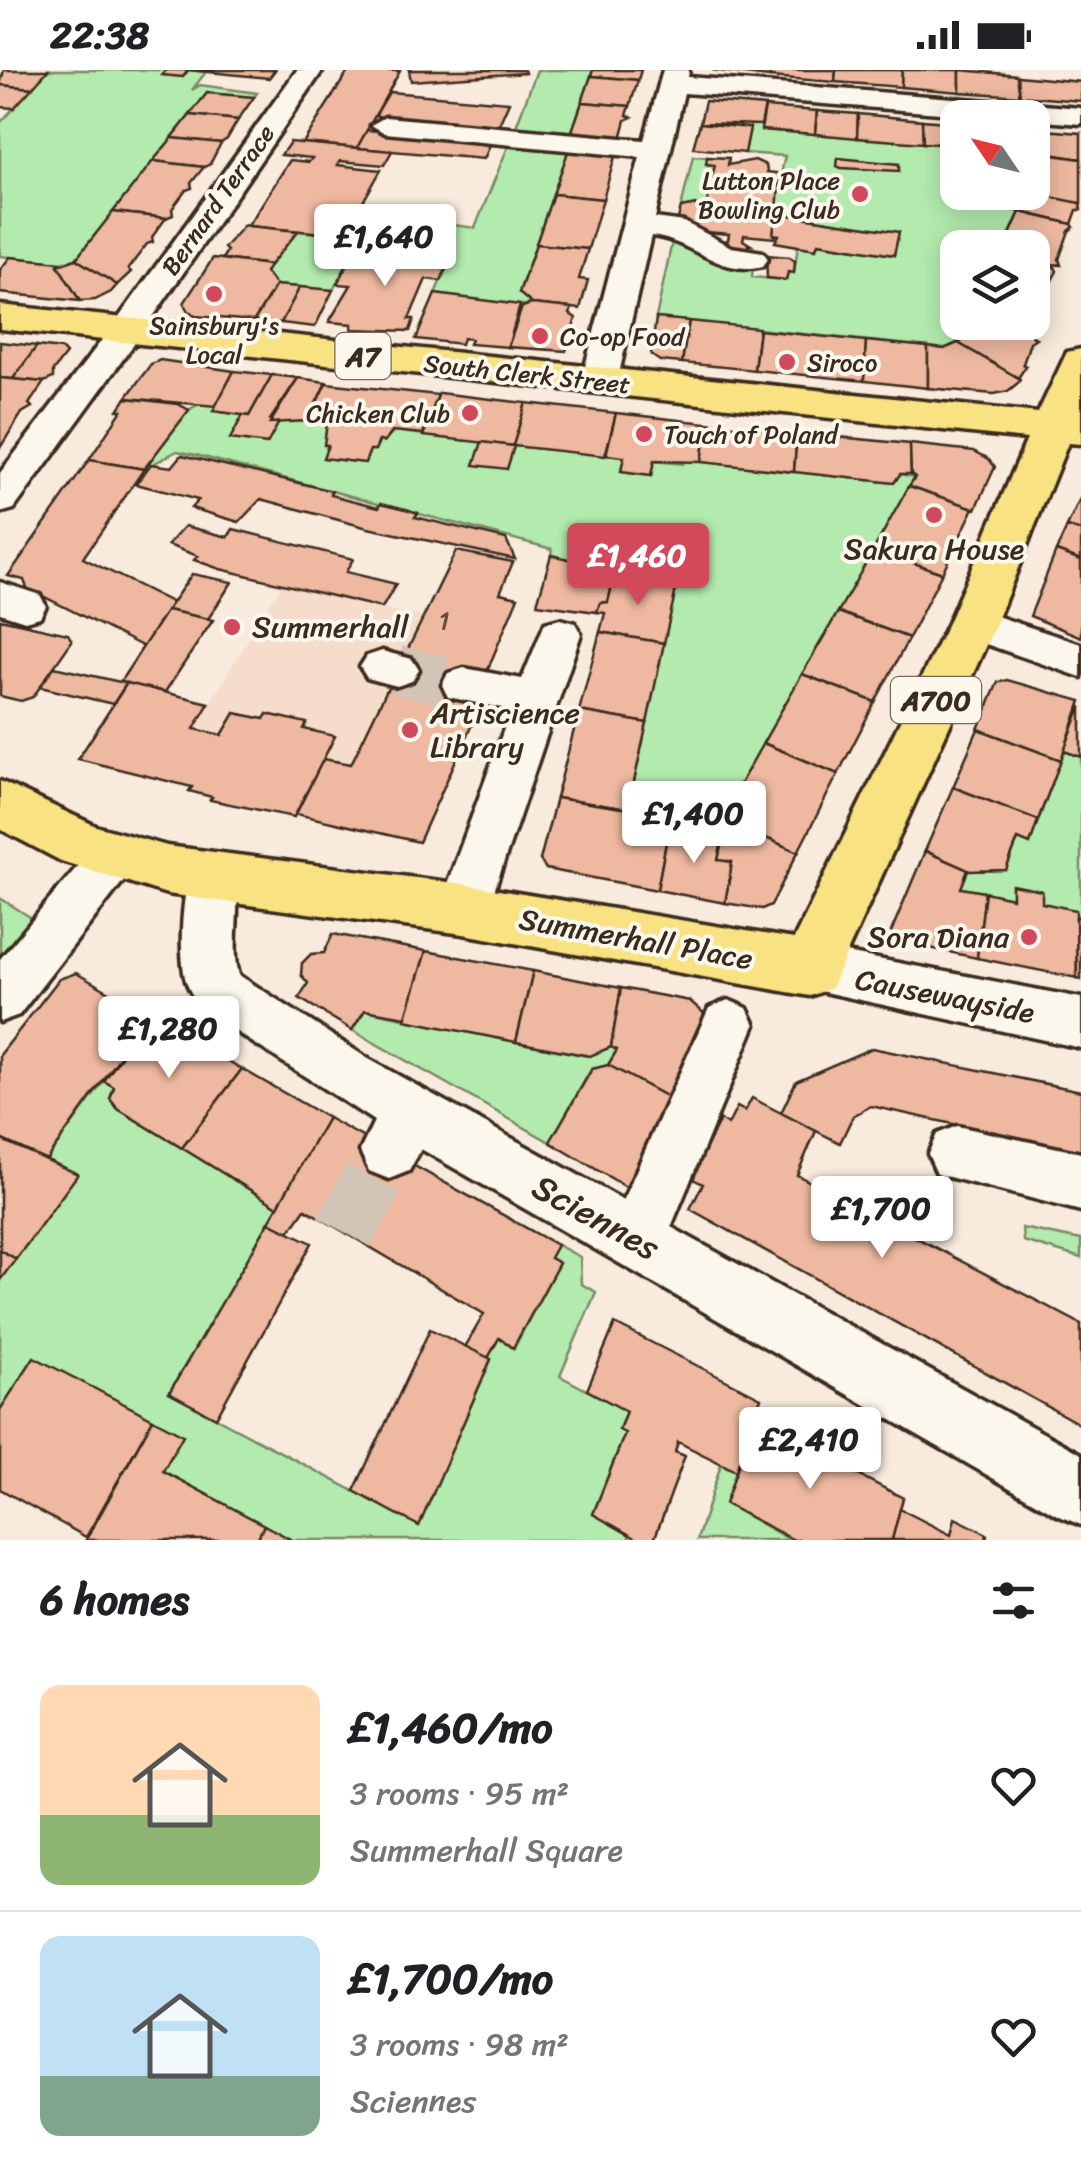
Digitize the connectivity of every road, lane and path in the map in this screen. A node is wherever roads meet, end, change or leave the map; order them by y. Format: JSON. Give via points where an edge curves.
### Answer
{"nodes":[{"id":1,"x":310,"y":70,"type":"edge"},
{"id":2,"x":674,"y":77,"type":"edge"},
{"id":3,"x":1081,"y":116,"type":"edge"},
{"id":4,"x":385,"y":125,"type":"dead end"},
{"id":5,"x":657,"y":150,"type":"junction"},
{"id":6,"x":636,"y":226,"type":"junction"},
{"id":7,"x":752,"y":259,"type":"dead end"},
{"id":8,"x":0,"y":316,"type":"edge"},
{"id":9,"x":127,"y":330,"type":"junction"},
{"id":10,"x":1081,"y":361,"type":"edge"},
{"id":11,"x":599,"y":382,"type":"junction"},
{"id":12,"x":1068,"y":429,"type":"edge"},
{"id":13,"x":0,"y":500,"type":"edge"},
{"id":14,"x":972,"y":623,"type":"junction"},
{"id":15,"x":560,"y":634,"type":"dead end"},
{"id":16,"x":1081,"y":661,"type":"edge"},
{"id":17,"x":464,"y":685,"type":"tunnel mouth"},
{"id":18,"x":537,"y":698,"type":"junction"},
{"id":19,"x":0,"y":803,"type":"edge"},
{"id":20,"x":114,"y":857,"type":"junction"},
{"id":21,"x":212,"y":877,"type":"junction"},
{"id":22,"x":463,"y":909,"type":"junction"},
{"id":23,"x":810,"y":968,"type":"junction"},
{"id":24,"x":0,"y":998,"type":"edge"},
{"id":25,"x":1081,"y":1024,"type":"edge"},
{"id":26,"x":728,"y":1025,"type":"dead end"},
{"id":27,"x":957,"y":1154,"type":"dead end"},
{"id":28,"x":1081,"y":1182,"type":"edge"},
{"id":29,"x":636,"y":1239,"type":"junction"},
{"id":30,"x":1081,"y":1491,"type":"edge"}],
"edges":[{"from":1,"to":9,"type":"street","name":"Bernard Terrace"},
{"from":2,"to":3,"type":"street"},
{"from":2,"to":5,"type":"street"},
{"from":4,"to":5,"type":"street"},
{"from":5,"to":6,"type":"street"},
{"from":6,"to":7,"type":"street","via":[[673,230],[722,255]]},
{"from":6,"to":11,"type":"street"},
{"from":8,"to":9,"type":"main road","name":"South Clerk Street","number":"A7"},
{"from":9,"to":11,"type":"main road","name":"South Clerk Street","number":"A7"},
{"from":9,"to":13,"type":"street","name":"Bernard Terrace"},
{"from":10,"to":12,"type":"main road"},
{"from":11,"to":12,"type":"main road","name":"South Clerk Street","number":"A7"},
{"from":12,"to":14,"type":"main road","number":"A700"},
{"from":14,"to":16,"type":"street"},
{"from":14,"to":23,"type":"main road","number":"A700"},
{"from":15,"to":18,"type":"street"},
{"from":17,"to":18,"type":"street"},
{"from":18,"to":22,"type":"street"},
{"from":19,"to":20,"type":"main road","via":[[60,837]]},
{"from":20,"to":21,"type":"main road"},
{"from":20,"to":24,"type":"street"},
{"from":21,"to":22,"type":"main road"},
{"from":21,"to":29,"type":"street","name":"Sciennes","via":[[209,953],[220,992],[347,1076],[400,1132]]},
{"from":22,"to":23,"type":"main road","name":"Summerhall Place"},
{"from":23,"to":25,"type":"street","name":"Causewayside"},
{"from":26,"to":29,"type":"street"},
{"from":27,"to":28,"type":"street"},
{"from":29,"to":30,"type":"street","name":"Sciennes"}]}
